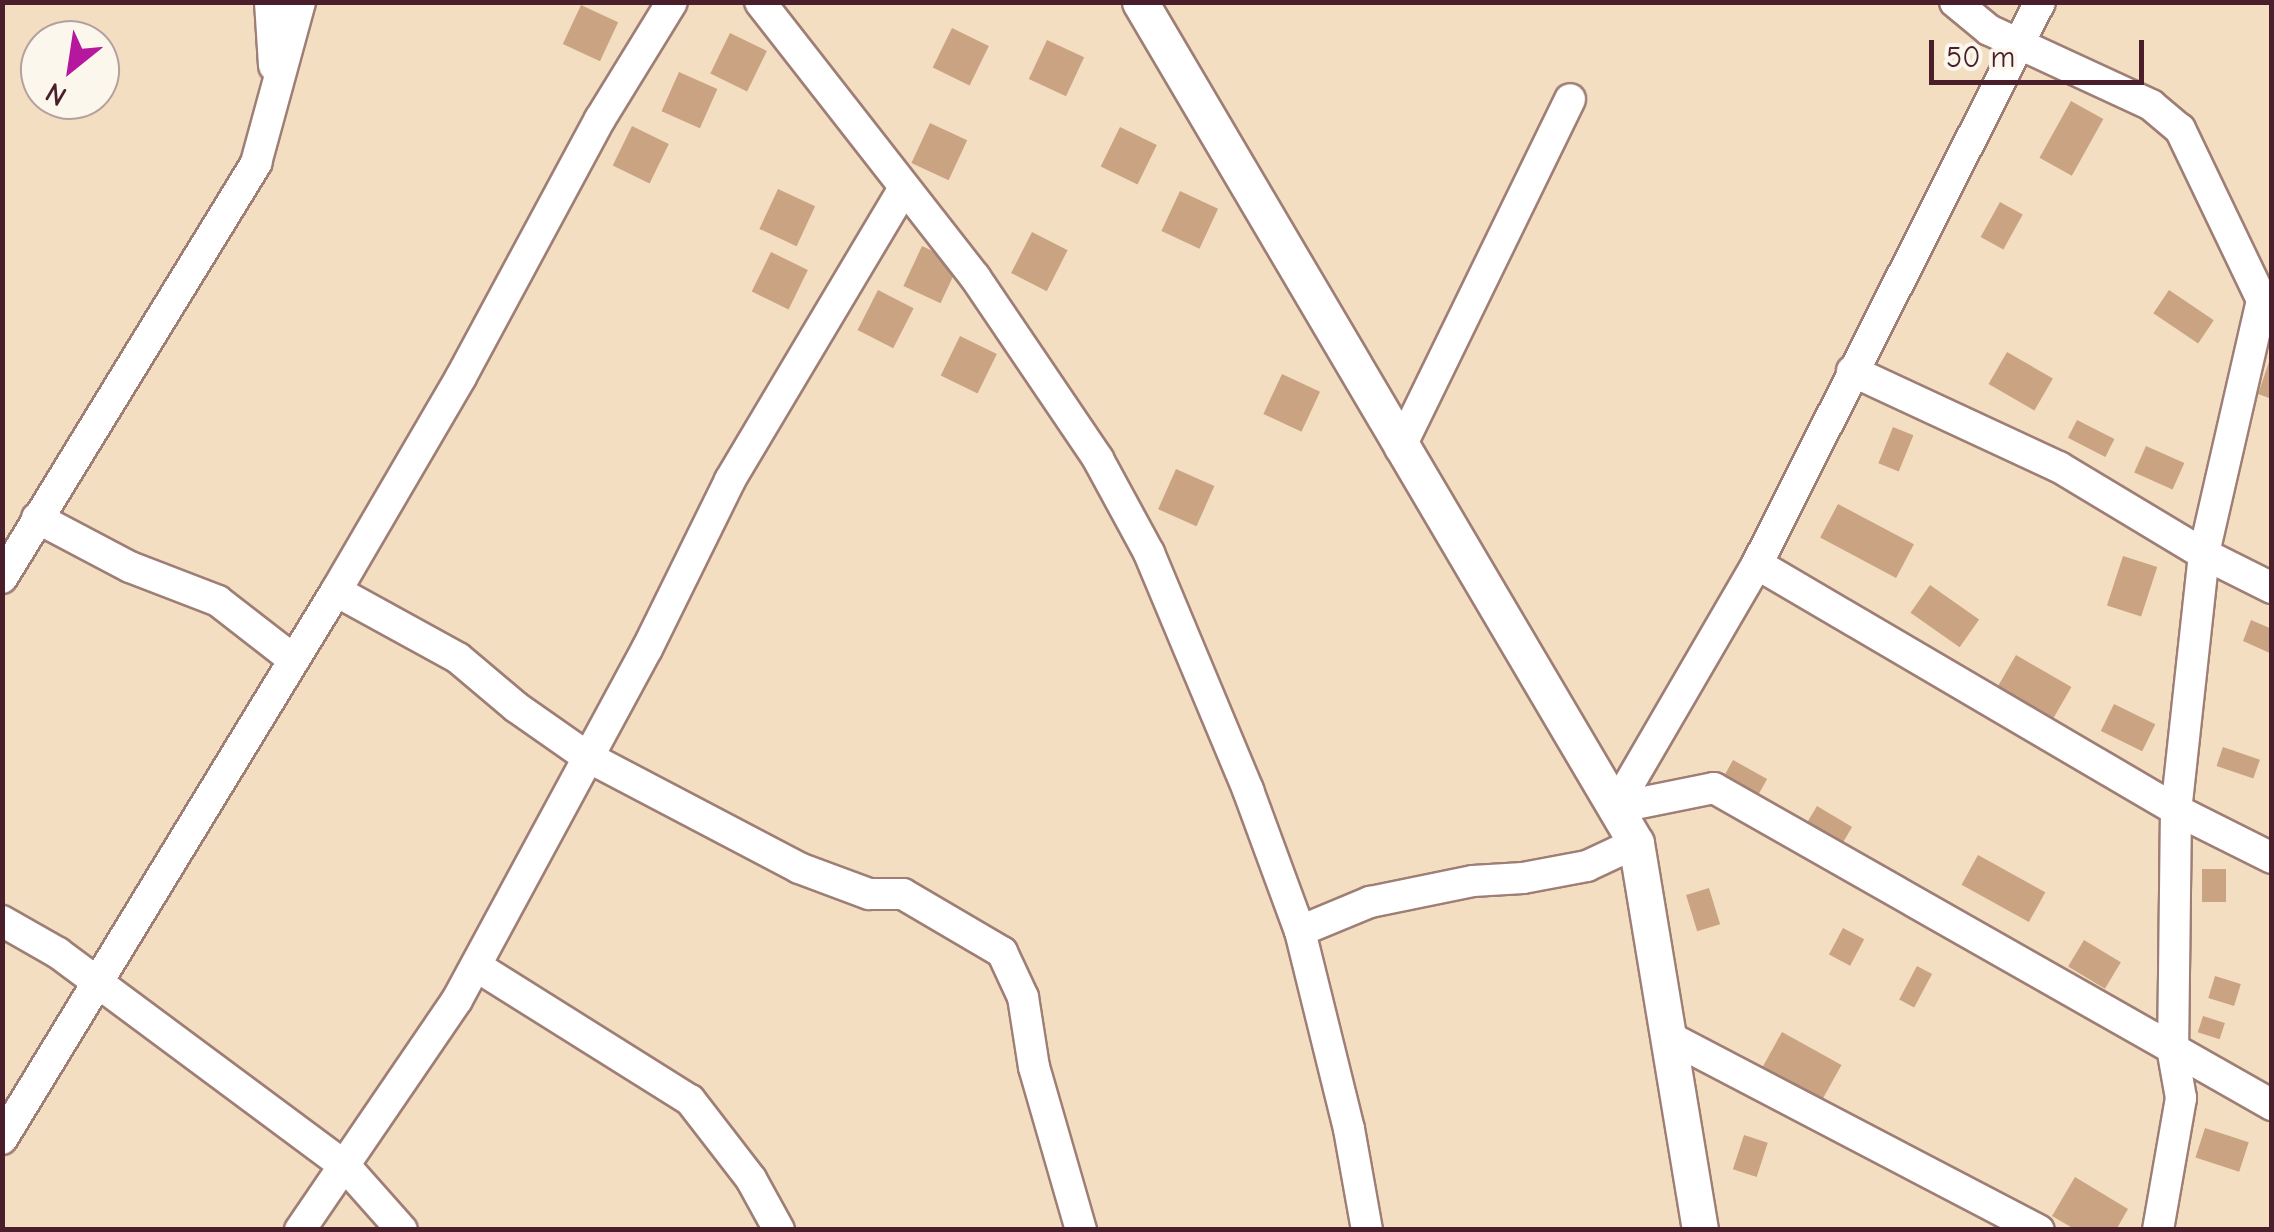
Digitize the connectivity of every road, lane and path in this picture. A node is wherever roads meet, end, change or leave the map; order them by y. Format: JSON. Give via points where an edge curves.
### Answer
{"nodes":[{"id":1,"x":270,"y":2,"type":"edge"},
{"id":2,"x":300,"y":2,"type":"edge"},
{"id":3,"x":672,"y":2,"type":"edge"},
{"id":4,"x":760,"y":2,"type":"edge"},
{"id":5,"x":1140,"y":2,"type":"edge"},
{"id":6,"x":1955,"y":2,"type":"edge"},
{"id":7,"x":2040,"y":2,"type":"edge"},
{"id":8,"x":2017,"y":46,"type":"junction"},
{"id":9,"x":276,"y":89,"type":"junction"},
{"id":10,"x":1570,"y":100,"type":"dead end"},
{"id":11,"x":903,"y":190,"type":"junction"},
{"id":12,"x":2261,"y":265,"type":"edge"},
{"id":13,"x":1852,"y":371,"type":"junction"},
{"id":14,"x":1400,"y":448,"type":"junction"},
{"id":15,"x":38,"y":518,"type":"junction"},
{"id":16,"x":2204,"y":554,"type":"junction"},
{"id":17,"x":1757,"y":564,"type":"junction"},
{"id":18,"x":2,"y":578,"type":"edge"},
{"id":19,"x":2272,"y":588,"type":"edge"},
{"id":20,"x":336,"y":591,"type":"junction"},
{"id":21,"x":294,"y":660,"type":"junction"},
{"id":22,"x":586,"y":756,"type":"junction"},
{"id":23,"x":1615,"y":808,"type":"junction"},
{"id":24,"x":2176,"y":810,"type":"junction"},
{"id":25,"x":1636,"y":844,"type":"junction"},
{"id":26,"x":2272,"y":858,"type":"edge"},
{"id":27,"x":2,"y":921,"type":"edge"},
{"id":28,"x":1300,"y":931,"type":"junction"},
{"id":29,"x":476,"y":966,"type":"junction"},
{"id":30,"x":96,"y":985,"type":"junction"},
{"id":31,"x":1671,"y":1038,"type":"junction"},
{"id":32,"x":2173,"y":1052,"type":"junction"},
{"id":33,"x":2272,"y":1105,"type":"edge"},
{"id":34,"x":2,"y":1139,"type":"edge"},
{"id":35,"x":346,"y":1166,"type":"junction"},
{"id":36,"x":300,"y":1230,"type":"edge"},
{"id":37,"x":402,"y":1230,"type":"edge"},
{"id":38,"x":779,"y":1230,"type":"edge"},
{"id":39,"x":1081,"y":1230,"type":"edge"},
{"id":40,"x":1367,"y":1230,"type":"edge"},
{"id":41,"x":1700,"y":1230,"type":"edge"},
{"id":42,"x":2039,"y":1230,"type":"edge"},
{"id":43,"x":2158,"y":1230,"type":"edge"}],
"edges":[{"from":1,"to":9,"type":"street"},
{"from":2,"to":9,"type":"street"},
{"from":3,"to":20,"type":"street","via":[[600,118]]},
{"from":4,"to":11,"type":"street"},
{"from":5,"to":14,"type":"street"},
{"from":6,"to":8,"type":"street"},
{"from":7,"to":8,"type":"street"},
{"from":8,"to":12,"type":"street","via":[[2151,105],[2180,129]]},
{"from":8,"to":13,"type":"street"},
{"from":9,"to":15,"type":"street","via":[[256,163]]},
{"from":10,"to":14,"type":"street"},
{"from":11,"to":22,"type":"street","via":[[730,480]]},
{"from":11,"to":28,"type":"street","via":[[1036,364],[1150,554]]},
{"from":12,"to":16,"type":"street","via":[[2262,300]]},
{"from":13,"to":16,"type":"street","via":[[2060,467]]},
{"from":13,"to":17,"type":"street"},
{"from":14,"to":23,"type":"street"},
{"from":15,"to":18,"type":"street"},
{"from":15,"to":21,"type":"street","via":[[130,567],[218,601]]},
{"from":16,"to":19,"type":"street"},
{"from":16,"to":24,"type":"street"},
{"from":17,"to":23,"type":"street"},
{"from":17,"to":24,"type":"street"},
{"from":20,"to":21,"type":"street"},
{"from":20,"to":22,"type":"street","via":[[458,658]]},
{"from":21,"to":30,"type":"street"},
{"from":22,"to":29,"type":"street"},
{"from":22,"to":39,"type":"street","via":[[799,868],[869,894],[903,894],[1002,952],[1022,997],[1034,1066]]},
{"from":23,"to":25,"type":"street"},
{"from":23,"to":32,"type":"street","via":[[1714,788]]},
{"from":24,"to":26,"type":"street"},
{"from":24,"to":32,"type":"street"},
{"from":25,"to":28,"type":"street","via":[[1588,866],[1370,902]]},
{"from":25,"to":31,"type":"street"},
{"from":27,"to":30,"type":"street","via":[[58,952]]},
{"from":28,"to":40,"type":"street"},
{"from":29,"to":35,"type":"street"},
{"from":29,"to":38,"type":"street","via":[[690,1100],[751,1179]]},
{"from":30,"to":34,"type":"street"},
{"from":30,"to":35,"type":"street"},
{"from":31,"to":41,"type":"street"},
{"from":31,"to":42,"type":"street"},
{"from":32,"to":33,"type":"street"},
{"from":32,"to":43,"type":"street","via":[[2180,1098]]},
{"from":35,"to":36,"type":"street"},
{"from":35,"to":37,"type":"street"}]}
